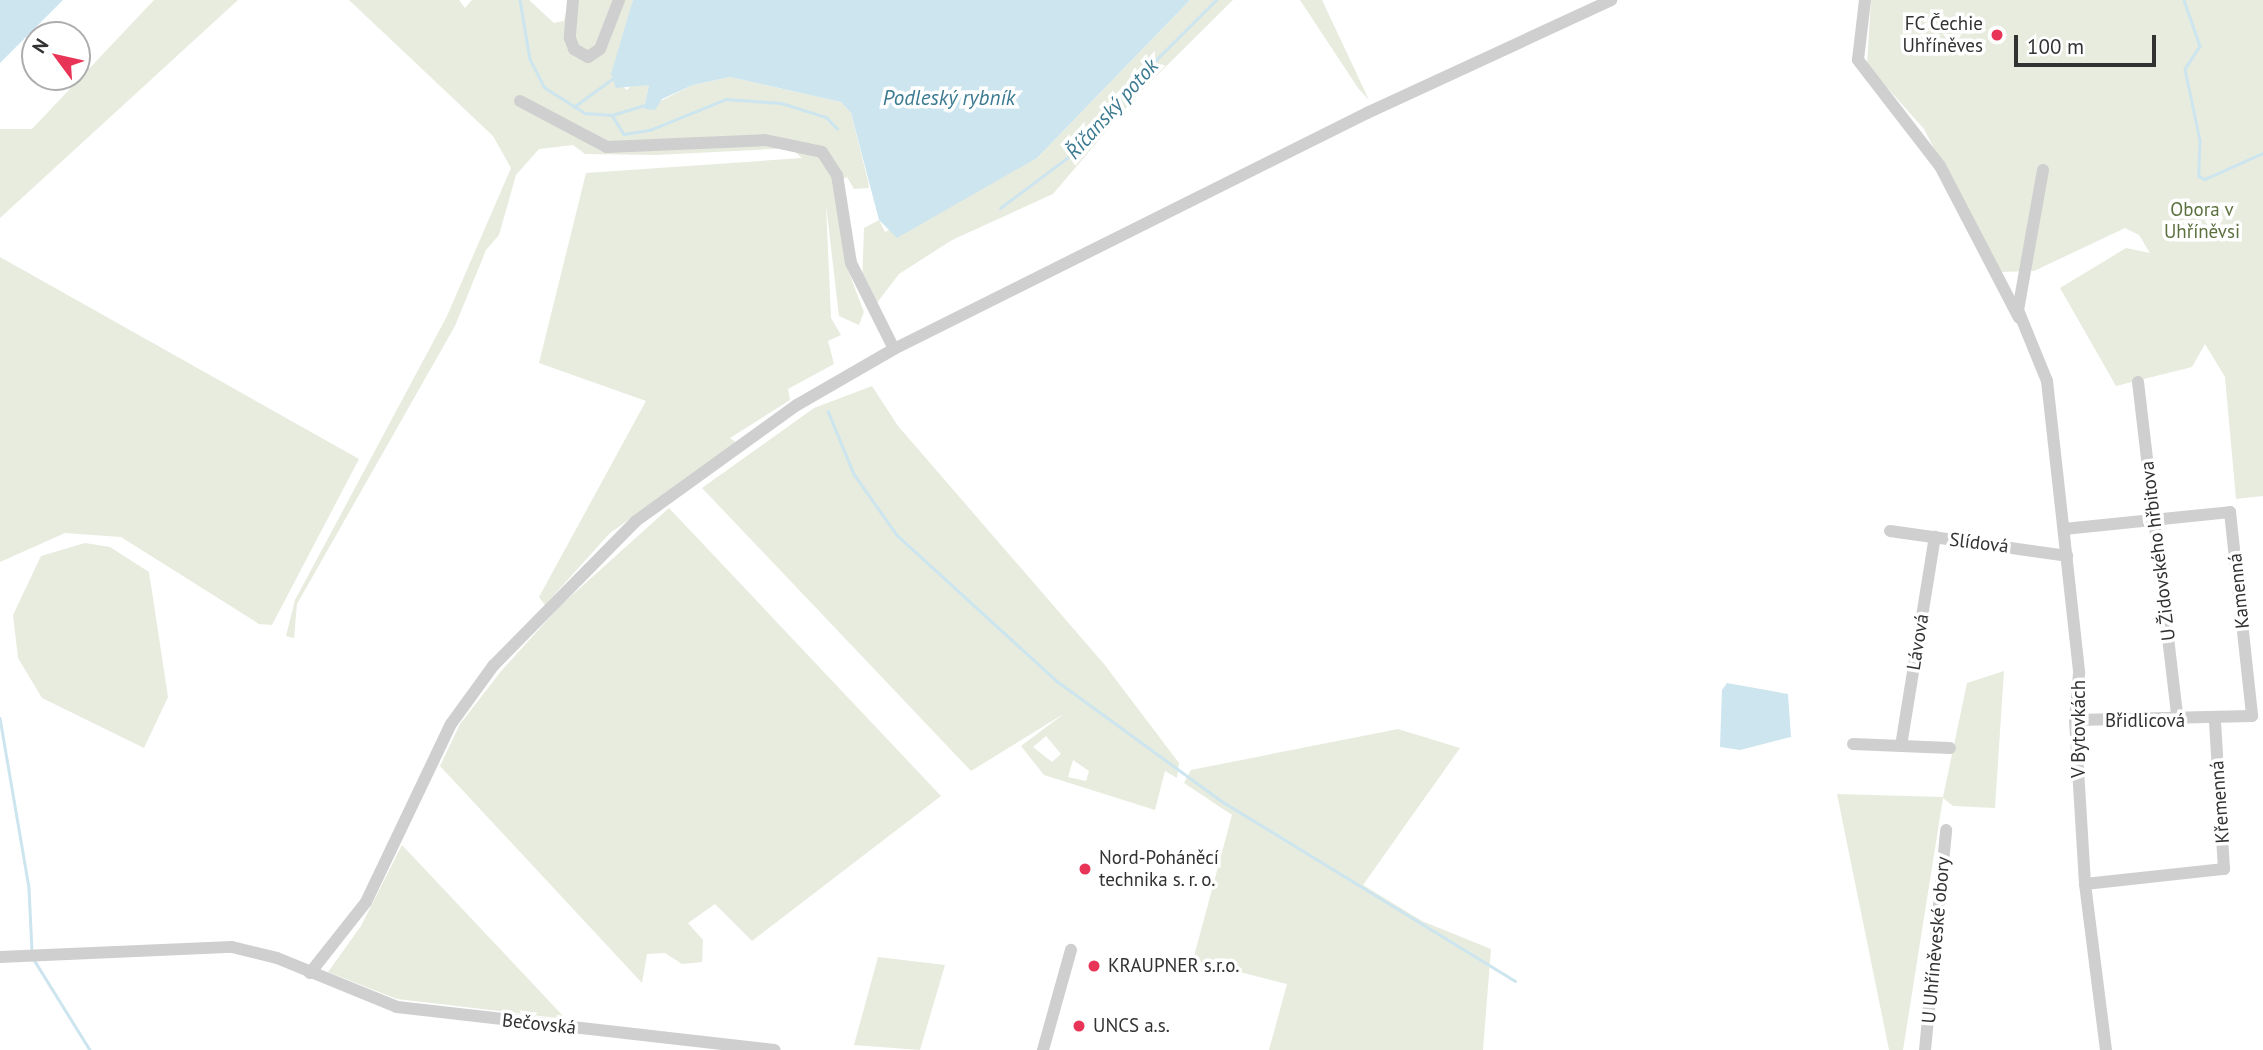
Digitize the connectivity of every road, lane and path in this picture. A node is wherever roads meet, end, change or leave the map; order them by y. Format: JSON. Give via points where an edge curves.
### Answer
{"nodes":[{"id":1,"x":573,"y":0,"type":"edge"},
{"id":2,"x":620,"y":0,"type":"edge"},
{"id":3,"x":1611,"y":0,"type":"edge"},
{"id":4,"x":1865,"y":0,"type":"edge"},
{"id":5,"x":520,"y":101,"type":"dead end"},
{"id":6,"x":2043,"y":170,"type":"dead end"},
{"id":7,"x":1993,"y":276,"type":"junction"},
{"id":8,"x":2022,"y":279,"type":"junction"},
{"id":9,"x":2020,"y":319,"type":"junction"},
{"id":10,"x":894,"y":349,"type":"junction"},
{"id":11,"x":2138,"y":382,"type":"dead end"},
{"id":12,"x":2155,"y":519,"type":"junction"},
{"id":13,"x":2064,"y":530,"type":"junction"},
{"id":14,"x":1891,"y":531,"type":"dead end"},
{"id":15,"x":1935,"y":537,"type":"junction"},
{"id":16,"x":2067,"y":556,"type":"junction"},
{"id":17,"x":2075,"y":720,"type":"junction"},
{"id":18,"x":2215,"y":720,"type":"junction"},
{"id":19,"x":2178,"y":721,"type":"junction"},
{"id":20,"x":1853,"y":744,"type":"dead end"},
{"id":21,"x":1901,"y":746,"type":"junction"},
{"id":22,"x":1950,"y":748,"type":"dead end"},
{"id":23,"x":1946,"y":830,"type":"dead end"},
{"id":24,"x":2085,"y":884,"type":"junction"},
{"id":25,"x":1071,"y":950,"type":"dead end"},
{"id":26,"x":0,"y":957,"type":"edge"},
{"id":27,"x":310,"y":973,"type":"junction"},
{"id":28,"x":775,"y":1050,"type":"edge"},
{"id":29,"x":1043,"y":1050,"type":"edge"},
{"id":30,"x":1925,"y":1050,"type":"edge"},
{"id":31,"x":2106,"y":1050,"type":"edge"}],
"edges":[{"from":1,"to":2,"type":"street","via":[[574,49],[583,57],[597,54]]},
{"from":3,"to":10,"type":"street","via":[[1367,113]]},
{"from":4,"to":7,"type":"street","name":"V Bytovkách","via":[[1858,60],[1940,166]]},
{"from":5,"to":10,"type":"street","via":[[607,147],[765,140],[822,152],[837,175],[851,263]]},
{"from":6,"to":8,"type":"street"},
{"from":7,"to":8,"type":"street"},
{"from":7,"to":9,"type":"street","name":"V Bytovkách"},
{"from":8,"to":9,"type":"street"},
{"from":9,"to":13,"type":"street","name":"V Bytovkách","via":[[2047,381]]},
{"from":10,"to":27,"type":"street","via":[[797,405],[636,521],[577,575],[493,666],[452,724],[366,902]]},
{"from":11,"to":12,"type":"street","name":"U Židovského hřbitova"},
{"from":12,"to":13,"type":"street"},
{"from":12,"to":18,"type":"street","name":"Kamenná","via":[[2230,512],[2252,716]]},
{"from":12,"to":19,"type":"street","name":"U Židovského hřbitova"},
{"from":13,"to":16,"type":"street","name":"V Bytovkách"},
{"from":14,"to":15,"type":"street","name":"Slídová"},
{"from":15,"to":16,"type":"street","name":"Slídová"},
{"from":15,"to":21,"type":"street","name":"Lávová"},
{"from":16,"to":17,"type":"street","name":"V Bytovkách","via":[[2079,673]]},
{"from":17,"to":19,"type":"street","name":"Břidlicová"},
{"from":17,"to":24,"type":"street","name":"V Bytovkách"},
{"from":18,"to":19,"type":"street","name":"Břidlicová"},
{"from":18,"to":24,"type":"street","name":"Křemenná","via":[[2224,869]]},
{"from":20,"to":21,"type":"street"},
{"from":21,"to":22,"type":"street"},
{"from":23,"to":30,"type":"street","name":"U Uhříněveské obory"},
{"from":24,"to":31,"type":"street","name":"V Bytovkách"},
{"from":25,"to":29,"type":"street"},
{"from":26,"to":27,"type":"street","name":"Bečovská","via":[[232,947]]},
{"from":27,"to":28,"type":"street","name":"Bečovská","via":[[407,1009]]}]}
